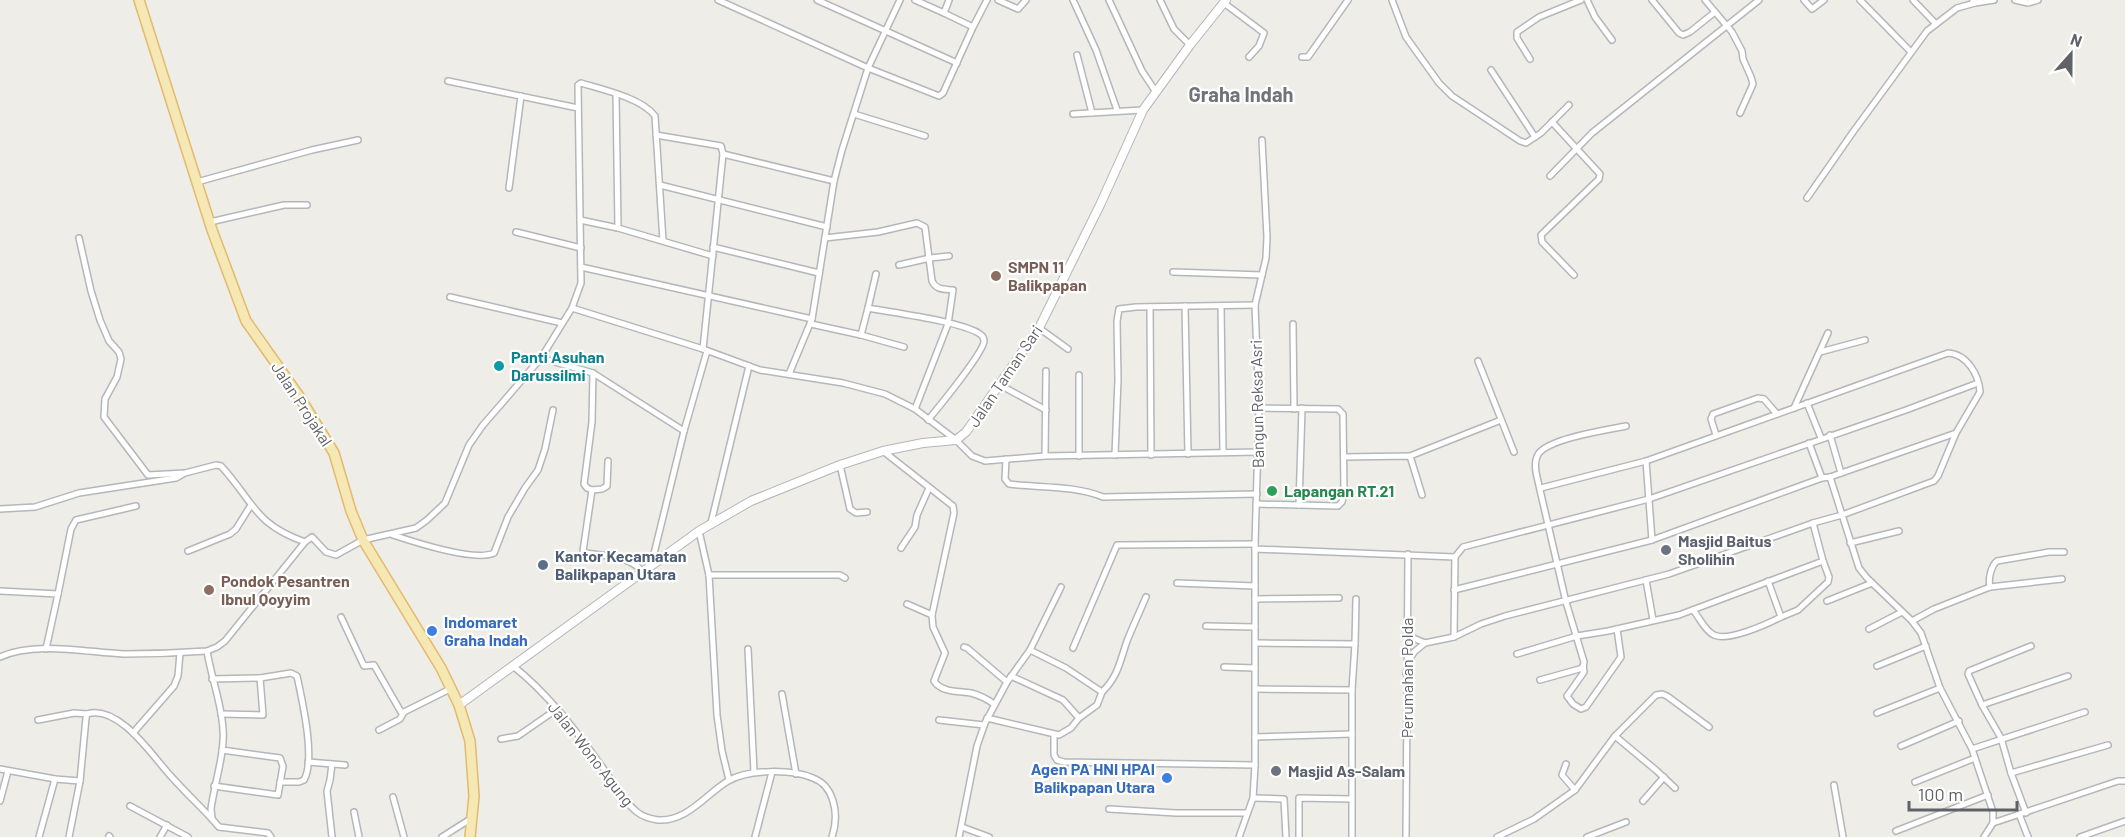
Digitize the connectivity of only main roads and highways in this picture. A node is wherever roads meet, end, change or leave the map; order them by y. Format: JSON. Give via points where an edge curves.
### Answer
{"nodes":[{"id":1,"x":139,"y":0,"type":"edge"},
{"id":2,"x":470,"y":837,"type":"edge"}],
"edges":[{"from":1,"to":2,"type":"main road","name":"Jalan Projakal","via":[[246,321],[334,453],[363,540],[441,668],[459,705],[470,741],[474,796]]}]}
